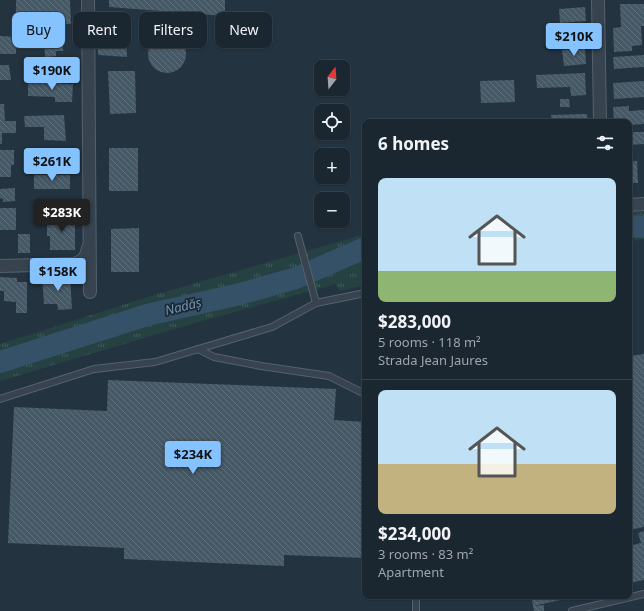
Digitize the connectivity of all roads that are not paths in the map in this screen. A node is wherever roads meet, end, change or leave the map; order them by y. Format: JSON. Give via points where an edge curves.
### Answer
{"nodes":[{"id":1,"x":88,"y":0,"type":"edge"},
{"id":2,"x":598,"y":0,"type":"edge"},
{"id":3,"x":600,"y":119,"type":"edge"},
{"id":4,"x":644,"y":204,"type":"edge"},
{"id":5,"x":632,"y":205,"type":"edge"},
{"id":6,"x":298,"y":236,"type":"dead end"},
{"id":7,"x":89,"y":247,"type":"junction"},
{"id":8,"x":0,"y":266,"type":"edge"},
{"id":9,"x":90,"y":292,"type":"dead end"},
{"id":10,"x":362,"y":294,"type":"edge"},
{"id":11,"x":316,"y":303,"type":"junction"},
{"id":12,"x":198,"y":349,"type":"junction"},
{"id":13,"x":362,"y":392,"type":"edge"},
{"id":14,"x":0,"y":398,"type":"edge"},
{"id":15,"x":644,"y":594,"type":"edge"},
{"id":16,"x":632,"y":597,"type":"edge"},
{"id":17,"x":416,"y":599,"type":"edge"},
{"id":18,"x":623,"y":599,"type":"edge"},
{"id":19,"x":416,"y":611,"type":"edge"},
{"id":20,"x":572,"y":611,"type":"edge"}],
"edges":[{"from":1,"to":7,"type":"street"},
{"from":2,"to":3,"type":"street"},
{"from":4,"to":5,"type":"street"},
{"from":6,"to":11,"type":"lane"},
{"from":7,"to":8,"type":"street","via":[[82,262],[74,264]]},
{"from":7,"to":9,"type":"street"},
{"from":10,"to":11,"type":"lane"},
{"from":11,"to":12,"type":"lane","via":[[272,327]]},
{"from":12,"to":13,"type":"lane","via":[[222,358],[329,376]]},
{"from":12,"to":14,"type":"lane","via":[[155,362],[94,369]]},
{"from":15,"to":16,"type":"lane"},
{"from":17,"to":19,"type":"lane"},
{"from":18,"to":20,"type":"lane"}]}
